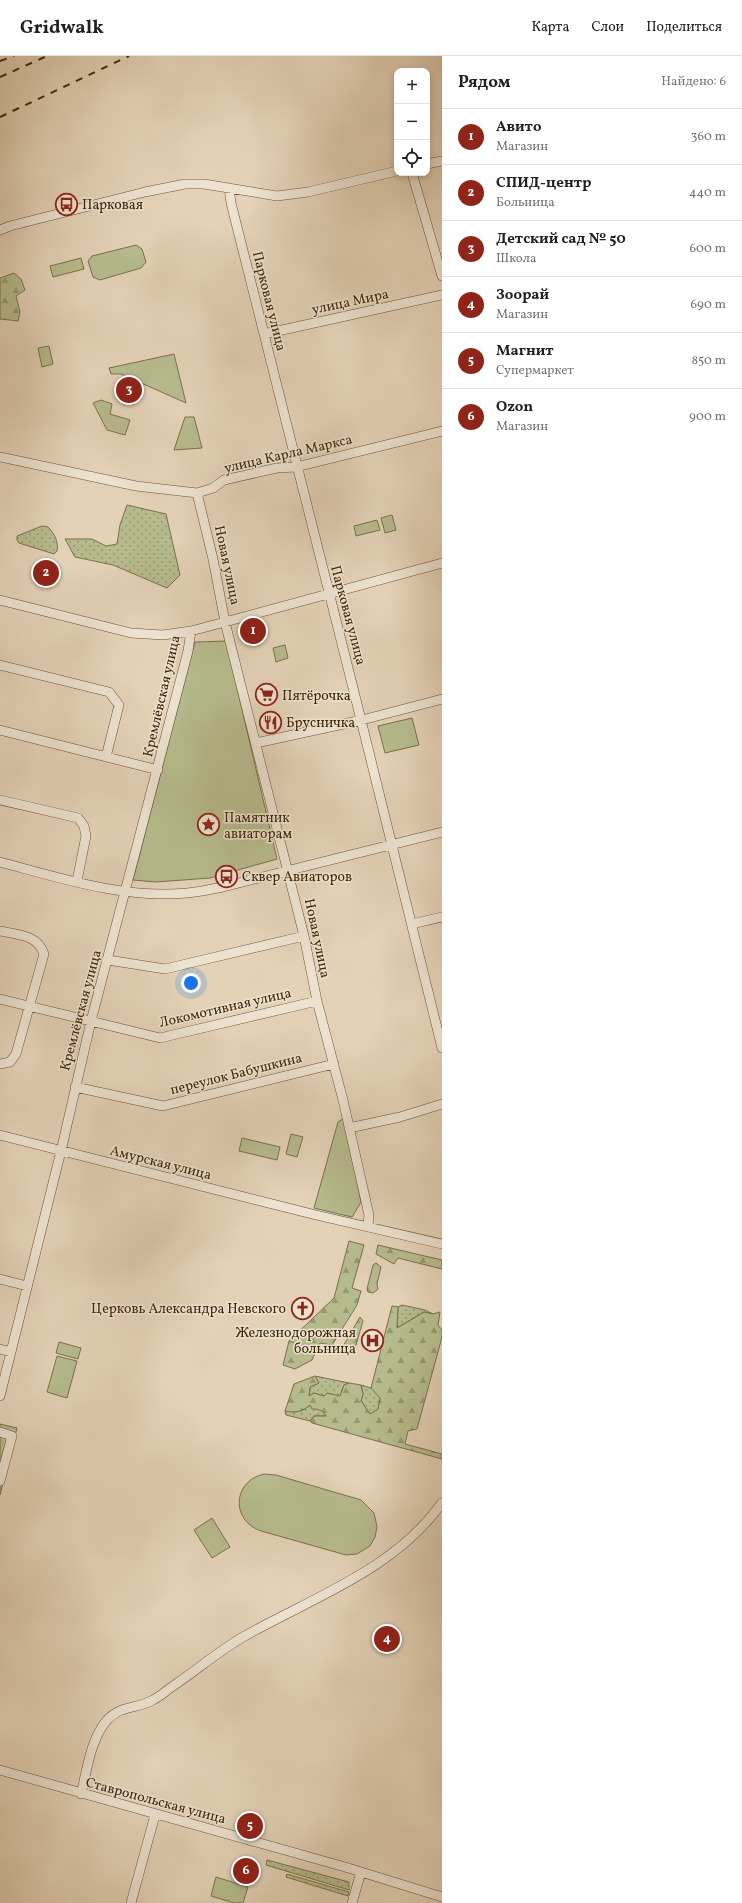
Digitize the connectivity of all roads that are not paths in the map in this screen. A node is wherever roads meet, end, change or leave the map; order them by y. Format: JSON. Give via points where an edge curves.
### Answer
{"nodes":[{"id":1,"x":442,"y":161,"type":"edge"},
{"id":2,"x":430,"y":163,"type":"edge"},
{"id":3,"x":394,"y":172,"type":"edge"},
{"id":4,"x":413,"y":176,"type":"edge"},
{"id":5,"x":229,"y":188,"type":"junction"},
{"id":6,"x":0,"y":230,"type":"edge"},
{"id":7,"x":442,"y":276,"type":"edge"},
{"id":8,"x":442,"y":295,"type":"edge"},
{"id":9,"x":264,"y":334,"type":"junction"},
{"id":10,"x":442,"y":431,"type":"edge"},
{"id":11,"x":0,"y":457,"type":"edge"},
{"id":12,"x":296,"y":466,"type":"junction"},
{"id":13,"x":197,"y":493,"type":"junction"},
{"id":14,"x":442,"y":562,"type":"edge"},
{"id":15,"x":329,"y":593,"type":"junction"},
{"id":16,"x":0,"y":600,"type":"edge"},
{"id":17,"x":225,"y":622,"type":"junction"},
{"id":18,"x":191,"y":631,"type":"junction"},
{"id":19,"x":0,"y":665,"type":"edge"},
{"id":20,"x":442,"y":699,"type":"edge"},
{"id":21,"x":362,"y":720,"type":"junction"},
{"id":22,"x":0,"y":730,"type":"edge"},
{"id":23,"x":256,"y":743,"type":"junction"},
{"id":24,"x":106,"y":757,"type":"junction"},
{"id":25,"x":158,"y":770,"type":"junction"},
{"id":26,"x":0,"y":800,"type":"edge"},
{"id":27,"x":442,"y":832,"type":"edge"},
{"id":28,"x":391,"y":846,"type":"junction"},
{"id":29,"x":0,"y":862,"type":"edge"},
{"id":30,"x":288,"y":871,"type":"junction"},
{"id":31,"x":77,"y":881,"type":"junction"},
{"id":32,"x":126,"y":891,"type":"junction"},
{"id":33,"x":442,"y":916,"type":"edge"},
{"id":34,"x":412,"y":924,"type":"junction"},
{"id":35,"x":0,"y":931,"type":"edge"},
{"id":36,"x":304,"y":936,"type":"junction"},
{"id":37,"x":108,"y":960,"type":"junction"},
{"id":38,"x":0,"y":999,"type":"edge"},
{"id":39,"x":317,"y":1000,"type":"junction"},
{"id":40,"x":31,"y":1006,"type":"junction"},
{"id":41,"x":91,"y":1021,"type":"junction"},
{"id":42,"x":442,"y":1048,"type":"edge"},
{"id":43,"x":0,"y":1064,"type":"edge"},
{"id":44,"x":334,"y":1064,"type":"junction"},
{"id":45,"x":75,"y":1087,"type":"junction"},
{"id":46,"x":442,"y":1104,"type":"edge"},
{"id":47,"x":349,"y":1128,"type":"junction"},
{"id":48,"x":0,"y":1135,"type":"edge"},
{"id":49,"x":61,"y":1151,"type":"junction"},
{"id":50,"x":368,"y":1226,"type":"junction"},
{"id":51,"x":442,"y":1244,"type":"edge"},
{"id":52,"x":0,"y":1279,"type":"edge"},
{"id":53,"x":26,"y":1286,"type":"junction"},
{"id":54,"x":0,"y":1349,"type":"edge"},
{"id":55,"x":11,"y":1352,"type":"junction"},
{"id":56,"x":0,"y":1396,"type":"edge"},
{"id":57,"x":0,"y":1432,"type":"edge"},
{"id":58,"x":0,"y":1481,"type":"edge"},
{"id":59,"x":442,"y":1503,"type":"edge"},
{"id":60,"x":0,"y":1770,"type":"edge"},
{"id":61,"x":81,"y":1794,"type":"junction"},
{"id":62,"x":155,"y":1815,"type":"junction"},
{"id":63,"x":361,"y":1872,"type":"junction"},
{"id":64,"x":442,"y":1897,"type":"edge"},
{"id":65,"x":131,"y":1903,"type":"edge"},
{"id":66,"x":352,"y":1903,"type":"edge"}],
"edges":[{"from":1,"to":2,"type":"street"},
{"from":3,"to":5,"type":"street","via":[[277,196]]},
{"from":4,"to":7,"type":"street"},
{"from":5,"to":6,"type":"street","via":[[185,184]]},
{"from":5,"to":9,"type":"street","name":"Парковая улица"},
{"from":8,"to":9,"type":"street","name":"улица Мира"},
{"from":9,"to":12,"type":"street","name":"Парковая улица"},
{"from":10,"to":12,"type":"street","name":"улица Карла Маркса"},
{"from":11,"to":13,"type":"street","name":"улица Карла Маркса","via":[[136,486]]},
{"from":12,"to":13,"type":"street","name":"улица Карла Маркса","via":[[224,480],[213,488]]},
{"from":12,"to":15,"type":"street","name":"Парковая улица"},
{"from":13,"to":17,"type":"street","name":"Новая улица"},
{"from":14,"to":15,"type":"street"},
{"from":15,"to":17,"type":"street"},
{"from":15,"to":21,"type":"street","name":"Парковая улица"},
{"from":16,"to":18,"type":"street","via":[[131,633],[163,635]]},
{"from":17,"to":18,"type":"street"},
{"from":17,"to":23,"type":"street","name":"Новая улица"},
{"from":18,"to":25,"type":"street","name":"Кремлёвская улица"},
{"from":19,"to":24,"type":"street","via":[[109,692],[119,704]]},
{"from":20,"to":21,"type":"street"},
{"from":21,"to":23,"type":"street"},
{"from":21,"to":28,"type":"street","name":"Парковая улица"},
{"from":22,"to":24,"type":"street"},
{"from":23,"to":30,"type":"street","name":"Новая улица"},
{"from":24,"to":25,"type":"street"},
{"from":25,"to":32,"type":"street","name":"Кремлёвская улица"},
{"from":26,"to":31,"type":"street","via":[[78,818],[84,826],[86,836]]},
{"from":27,"to":28,"type":"street"},
{"from":28,"to":30,"type":"street"},
{"from":28,"to":34,"type":"street","name":"Парковая улица"},
{"from":29,"to":31,"type":"street"},
{"from":30,"to":32,"type":"street","via":[[187,893]]},
{"from":30,"to":36,"type":"street","name":"Новая улица"},
{"from":31,"to":32,"type":"street"},
{"from":32,"to":37,"type":"street","name":"Кремлёвская улица"},
{"from":33,"to":34,"type":"street"},
{"from":34,"to":42,"type":"street","name":"Парковая улица"},
{"from":35,"to":40,"type":"street","via":[[35,939],[41,945],[44,954]]},
{"from":36,"to":37,"type":"street","via":[[165,969]]},
{"from":36,"to":39,"type":"street","name":"Новая улица"},
{"from":37,"to":41,"type":"street","name":"Кремлёвская улица"},
{"from":38,"to":40,"type":"street","name":"Локомотивная улица"},
{"from":39,"to":41,"type":"street","name":"Локомотивная улица","via":[[160,1038]]},
{"from":39,"to":44,"type":"street","name":"Новая улица"},
{"from":40,"to":41,"type":"street","name":"Локомотивная улица"},
{"from":40,"to":43,"type":"street","via":[[16,1054],[10,1062]]},
{"from":41,"to":45,"type":"street","name":"Кремлёвская улица"},
{"from":44,"to":45,"type":"street","name":"переулок Бабушкина","via":[[163,1106]]},
{"from":44,"to":47,"type":"street","name":"Новая улица"},
{"from":45,"to":49,"type":"street","name":"Кремлёвская улица"},
{"from":46,"to":47,"type":"street","via":[[400,1117]]},
{"from":47,"to":50,"type":"street","name":"Новая улица","via":[[369,1215]]},
{"from":48,"to":49,"type":"street","name":"Амурская улица"},
{"from":49,"to":50,"type":"street","name":"Амурская улица"},
{"from":49,"to":53,"type":"street","name":"Кремлёвская улица"},
{"from":50,"to":51,"type":"street","name":"Амурская улица"},
{"from":52,"to":53,"type":"street"},
{"from":53,"to":55,"type":"street","name":"Кремлёвская улица"},
{"from":54,"to":55,"type":"street"},
{"from":55,"to":56,"type":"street","name":"Кремлёвская улица"},
{"from":57,"to":58,"type":"street","via":[[12,1436]]},
{"from":59,"to":61,"type":"street","via":[[420,1531],[361,1575],[239,1640],[153,1700],[131,1706],[112,1716],[95,1742]]},
{"from":60,"to":61,"type":"street","name":"Ставропольская улица"},
{"from":61,"to":62,"type":"street","name":"Ставропольская улица"},
{"from":62,"to":63,"type":"street","name":"Ставропольская улица"},
{"from":62,"to":65,"type":"street"},
{"from":63,"to":64,"type":"street","name":"Ставропольская улица"},
{"from":63,"to":66,"type":"street"}]}
